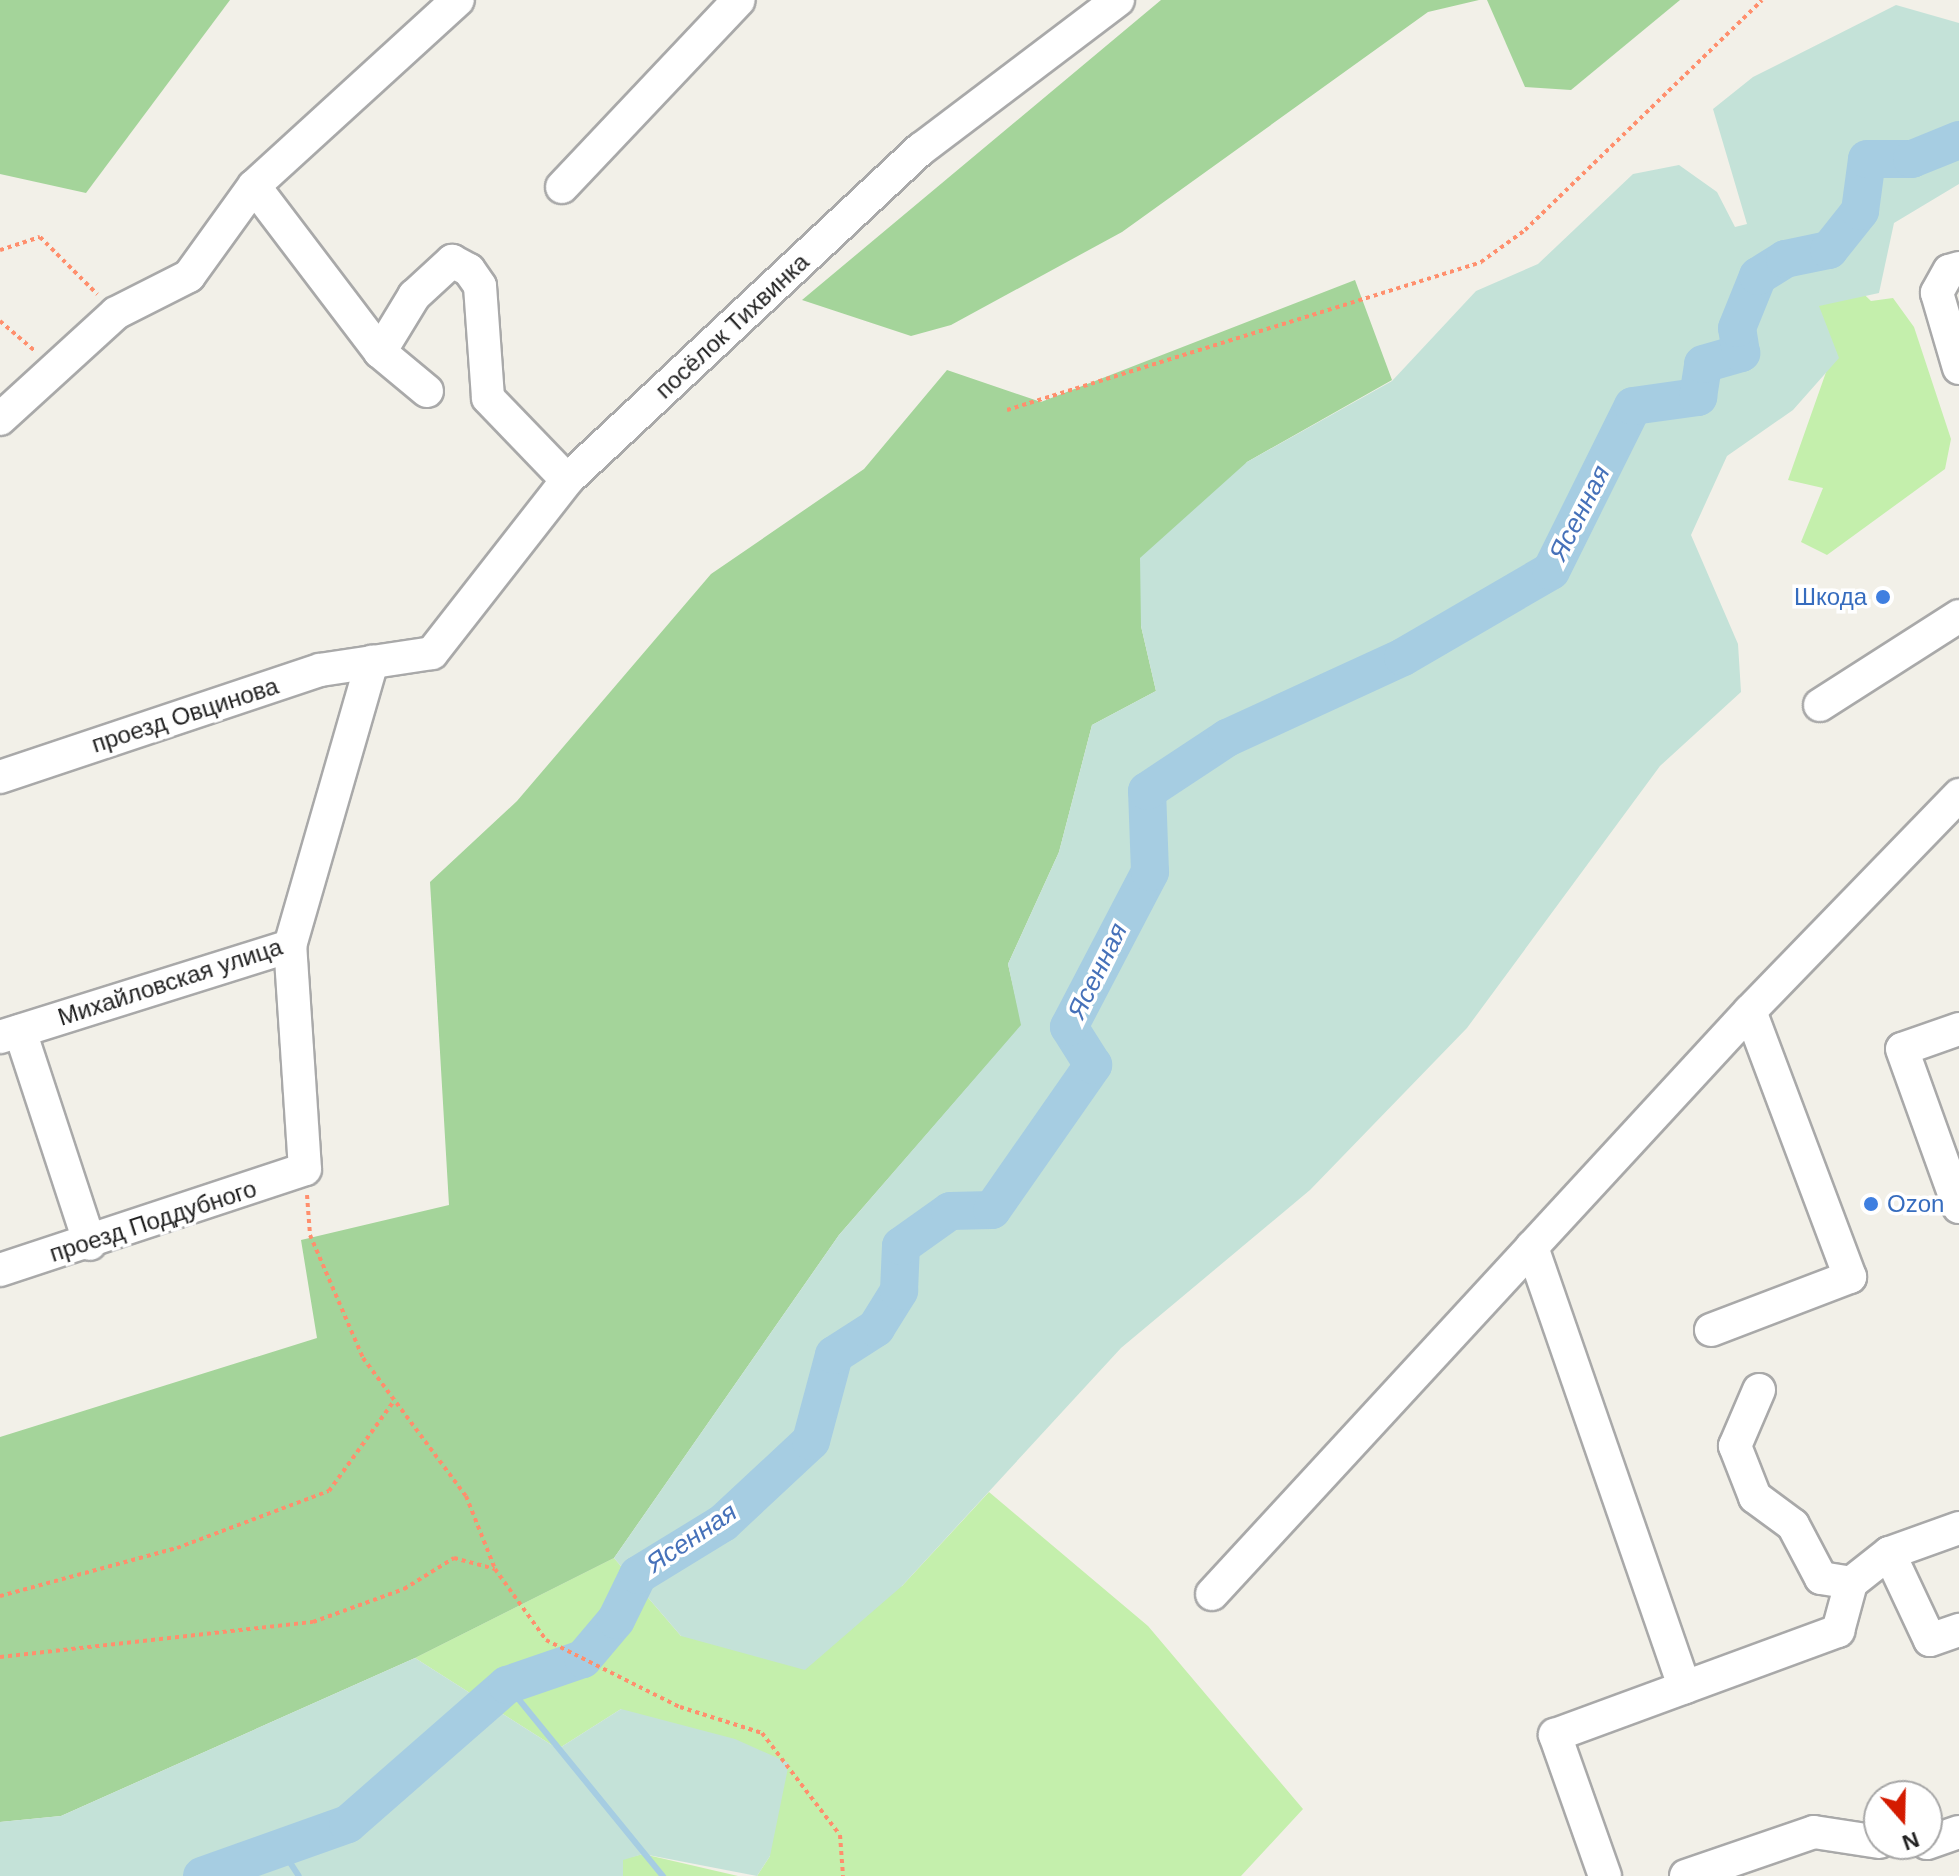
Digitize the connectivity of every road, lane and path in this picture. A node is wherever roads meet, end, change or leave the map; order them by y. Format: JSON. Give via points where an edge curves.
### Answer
{"nodes":[{"id":1,"x":458,"y":0,"type":"edge"},
{"id":2,"x":739,"y":0,"type":"edge"},
{"id":3,"x":1118,"y":0,"type":"edge"},
{"id":4,"x":1762,"y":0,"type":"edge"},
{"id":5,"x":254,"y":186,"type":"junction"},
{"id":6,"x":562,"y":187,"type":"dead end"},
{"id":7,"x":0,"y":250,"type":"edge"},
{"id":8,"x":1959,"y":268,"type":"edge"},
{"id":9,"x":116,"y":313,"type":"junction"},
{"id":10,"x":0,"y":321,"type":"edge"},
{"id":11,"x":380,"y":352,"type":"junction"},
{"id":12,"x":1959,"y":368,"type":"edge"},
{"id":13,"x":55,"y":369,"type":"junction"},
{"id":14,"x":427,"y":391,"type":"dead end"},
{"id":15,"x":1007,"y":410,"type":"dead end"},
{"id":16,"x":0,"y":419,"type":"edge"},
{"id":17,"x":567,"y":480,"type":"junction"},
{"id":18,"x":1959,"y":616,"type":"edge"},
{"id":19,"x":372,"y":662,"type":"junction"},
{"id":20,"x":1820,"y":705,"type":"dead end"},
{"id":21,"x":2,"y":771,"type":"edge"},
{"id":22,"x":1959,"y":795,"type":"edge"},
{"id":23,"x":290,"y":946,"type":"junction"},
{"id":24,"x":1750,"y":1011,"type":"junction"},
{"id":25,"x":1959,"y":1029,"type":"edge"},
{"id":26,"x":10,"y":1034,"type":"edge"},
{"id":27,"x":305,"y":1169,"type":"junction"},
{"id":28,"x":1959,"y":1207,"type":"edge"},
{"id":29,"x":90,"y":1244,"type":"junction"},
{"id":30,"x":1532,"y":1247,"type":"junction"},
{"id":31,"x":0,"y":1270,"type":"edge"},
{"id":32,"x":1711,"y":1330,"type":"dead end"},
{"id":33,"x":1759,"y":1390,"type":"dead end"},
{"id":34,"x":394,"y":1401,"type":"junction"},
{"id":35,"x":1959,"y":1528,"type":"edge"},
{"id":36,"x":1889,"y":1553,"type":"junction"},
{"id":37,"x":495,"y":1569,"type":"junction"},
{"id":38,"x":1851,"y":1583,"type":"junction"},
{"id":39,"x":1212,"y":1594,"type":"dead end"},
{"id":40,"x":0,"y":1596,"type":"edge"},
{"id":41,"x":1959,"y":1630,"type":"edge"},
{"id":42,"x":0,"y":1657,"type":"edge"},
{"id":43,"x":1684,"y":1687,"type":"junction"},
{"id":44,"x":1863,"y":1840,"type":"edge"},
{"id":45,"x":843,"y":1876,"type":"edge"},
{"id":46,"x":1605,"y":1876,"type":"edge"},
{"id":47,"x":1686,"y":1876,"type":"edge"}],
"edges":[{"from":1,"to":5,"type":"street"},
{"from":2,"to":6,"type":"street"},
{"from":3,"to":17,"type":"street","name":"посёлок Тихвинка","via":[[921,149]]},
{"from":4,"to":15,"type":"path","via":[[1525,230],[1481,262]]},
{"from":5,"to":9,"type":"street","via":[[189,276]]},
{"from":5,"to":11,"type":"street"},
{"from":7,"to":9,"type":"path","via":[[40,237]]},
{"from":8,"to":12,"type":"street","via":[[1949,271],[1937,293]]},
{"from":9,"to":13,"type":"street"},
{"from":10,"to":13,"type":"path"},
{"from":11,"to":14,"type":"street"},
{"from":11,"to":17,"type":"street","via":[[414,296],[452,261],[469,270],[480,286],[488,398]]},
{"from":13,"to":16,"type":"street"},
{"from":17,"to":19,"type":"street","name":"посёлок Тихвинка","via":[[432,653]]},
{"from":18,"to":20,"type":"street"},
{"from":19,"to":21,"type":"street","name":"проезд Овцинова","via":[[320,670]]},
{"from":19,"to":23,"type":"street","name":"Михайловская улица"},
{"from":22,"to":24,"type":"street"},
{"from":23,"to":26,"type":"street","name":"Михайловская улица"},
{"from":23,"to":27,"type":"street"},
{"from":24,"to":30,"type":"street"},
{"from":24,"to":32,"type":"street","via":[[1850,1277]]},
{"from":25,"to":28,"type":"street","via":[[1902,1049]]},
{"from":26,"to":29,"type":"street"},
{"from":27,"to":29,"type":"street","name":"проезд Поддубного"},
{"from":27,"to":34,"type":"path","via":[[310,1235],[363,1358]]},
{"from":29,"to":31,"type":"street","name":"проезд Поддубного"},
{"from":30,"to":39,"type":"street"},
{"from":30,"to":43,"type":"street"},
{"from":33,"to":38,"type":"street","via":[[1735,1446],[1755,1497],[1793,1525],[1821,1578]]},
{"from":34,"to":37,"type":"path","via":[[466,1496]]},
{"from":34,"to":40,"type":"path","via":[[329,1491],[177,1548]]},
{"from":35,"to":36,"type":"street"},
{"from":36,"to":38,"type":"street"},
{"from":36,"to":41,"type":"street","via":[[1930,1640]]},
{"from":37,"to":42,"type":"path","via":[[454,1558],[404,1589],[313,1622]]},
{"from":37,"to":45,"type":"path","via":[[546,1640],[680,1707],[762,1733],[840,1835]]},
{"from":38,"to":43,"type":"street","via":[[1838,1631]]},
{"from":43,"to":46,"type":"street","via":[[1555,1735]]},
{"from":44,"to":47,"type":"street","via":[[1814,1832]]}]}
